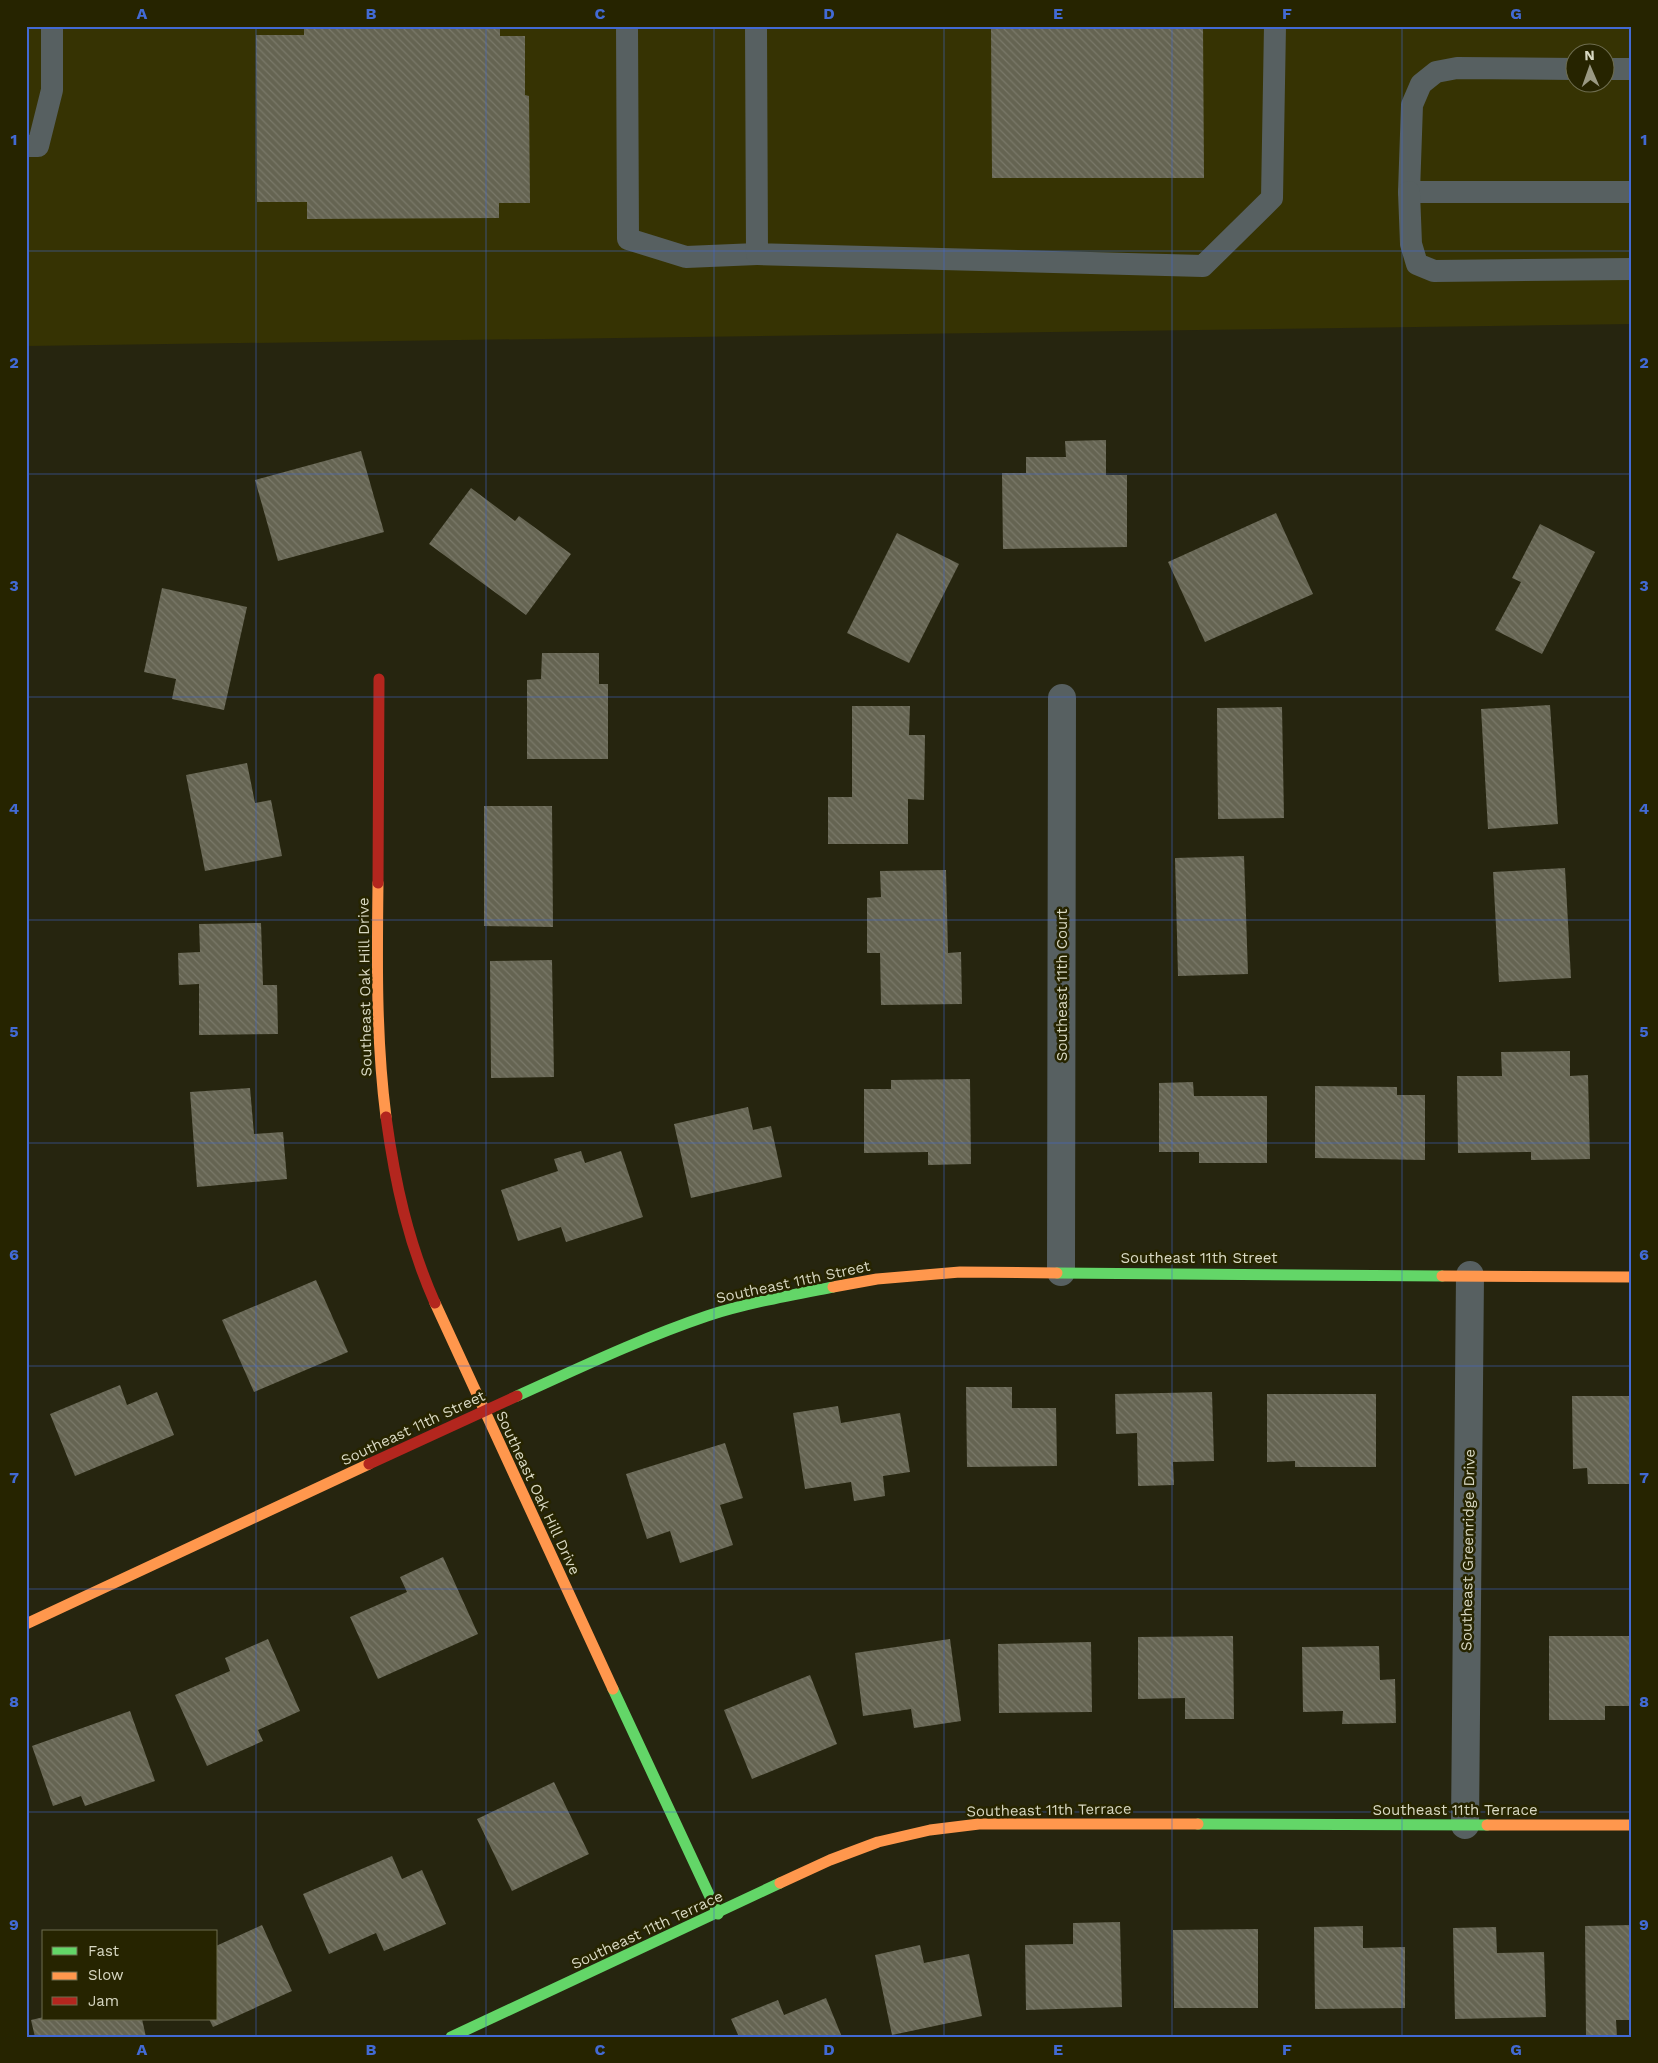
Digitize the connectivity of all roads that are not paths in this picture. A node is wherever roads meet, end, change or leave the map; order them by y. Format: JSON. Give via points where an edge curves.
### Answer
{"nodes":[{"id":1,"x":52,"y":26,"type":"edge"},
{"id":2,"x":627,"y":26,"type":"edge"},
{"id":3,"x":756,"y":26,"type":"edge"},
{"id":4,"x":1275,"y":26,"type":"edge"},
{"id":5,"x":1566,"y":69,"type":"edge"},
{"id":6,"x":1616,"y":69,"type":"edge"},
{"id":7,"x":1632,"y":69,"type":"edge"},
{"id":8,"x":26,"y":146,"type":"edge"},
{"id":9,"x":1409,"y":192,"type":"junction"},
{"id":10,"x":1632,"y":192,"type":"edge"},
{"id":11,"x":758,"y":254,"type":"junction"},
{"id":12,"x":1632,"y":270,"type":"edge"},
{"id":13,"x":379,"y":679,"type":"dead end"},
{"id":14,"x":1062,"y":698,"type":"dead end"},
{"id":15,"x":1061,"y":1272,"type":"junction"},
{"id":16,"x":1470,"y":1275,"type":"junction"},
{"id":17,"x":1632,"y":1277,"type":"edge"},
{"id":18,"x":483,"y":1411,"type":"junction"},
{"id":19,"x":26,"y":1624,"type":"edge"},
{"id":20,"x":1465,"y":1825,"type":"junction"},
{"id":21,"x":1632,"y":1825,"type":"edge"},
{"id":22,"x":718,"y":1914,"type":"junction"},
{"id":23,"x":451,"y":2037,"type":"edge"}],
"edges":[{"from":1,"to":8,"type":"lane","via":[[52,90],[38,146]]},
{"from":2,"to":11,"type":"lane","via":[[628,238],[686,257]]},
{"from":3,"to":11,"type":"lane"},
{"from":4,"to":11,"type":"lane","via":[[1272,198],[1203,266]]},
{"from":5,"to":9,"type":"lane","via":[[1457,68],[1436,72],[1422,84],[1412,105]]},
{"from":6,"to":7,"type":"lane"},
{"from":9,"to":10,"type":"lane"},
{"from":9,"to":12,"type":"lane","via":[[1411,244],[1417,264],[1434,271]]},
{"from":13,"to":18,"type":"street","name":"Southeast Oak Hill Drive","via":[[377,1013],[392,1159],[405,1223],[428,1288]]},
{"from":14,"to":15,"type":"street","name":"Southeast 11th Court"},
{"from":15,"to":16,"type":"street","name":"Southeast 11th Street"},
{"from":15,"to":18,"type":"street","name":"Southeast 11th Street","via":[[960,1272],[877,1278],[796,1294],[708,1316],[628,1347]]},
{"from":16,"to":17,"type":"street","name":"Southeast 11th Street"},
{"from":16,"to":20,"type":"street","name":"Southeast Greenridge Drive"},
{"from":18,"to":19,"type":"street","name":"Southeast 11th Street"},
{"from":18,"to":22,"type":"street","name":"Southeast Oak Hill Drive"},
{"from":20,"to":21,"type":"street","name":"Southeast 11th Terrace"},
{"from":20,"to":22,"type":"street","name":"Southeast 11th Terrace","via":[[979,1824],[878,1842],[830,1860]]},
{"from":22,"to":23,"type":"street","name":"Southeast 11th Terrace"}]}
